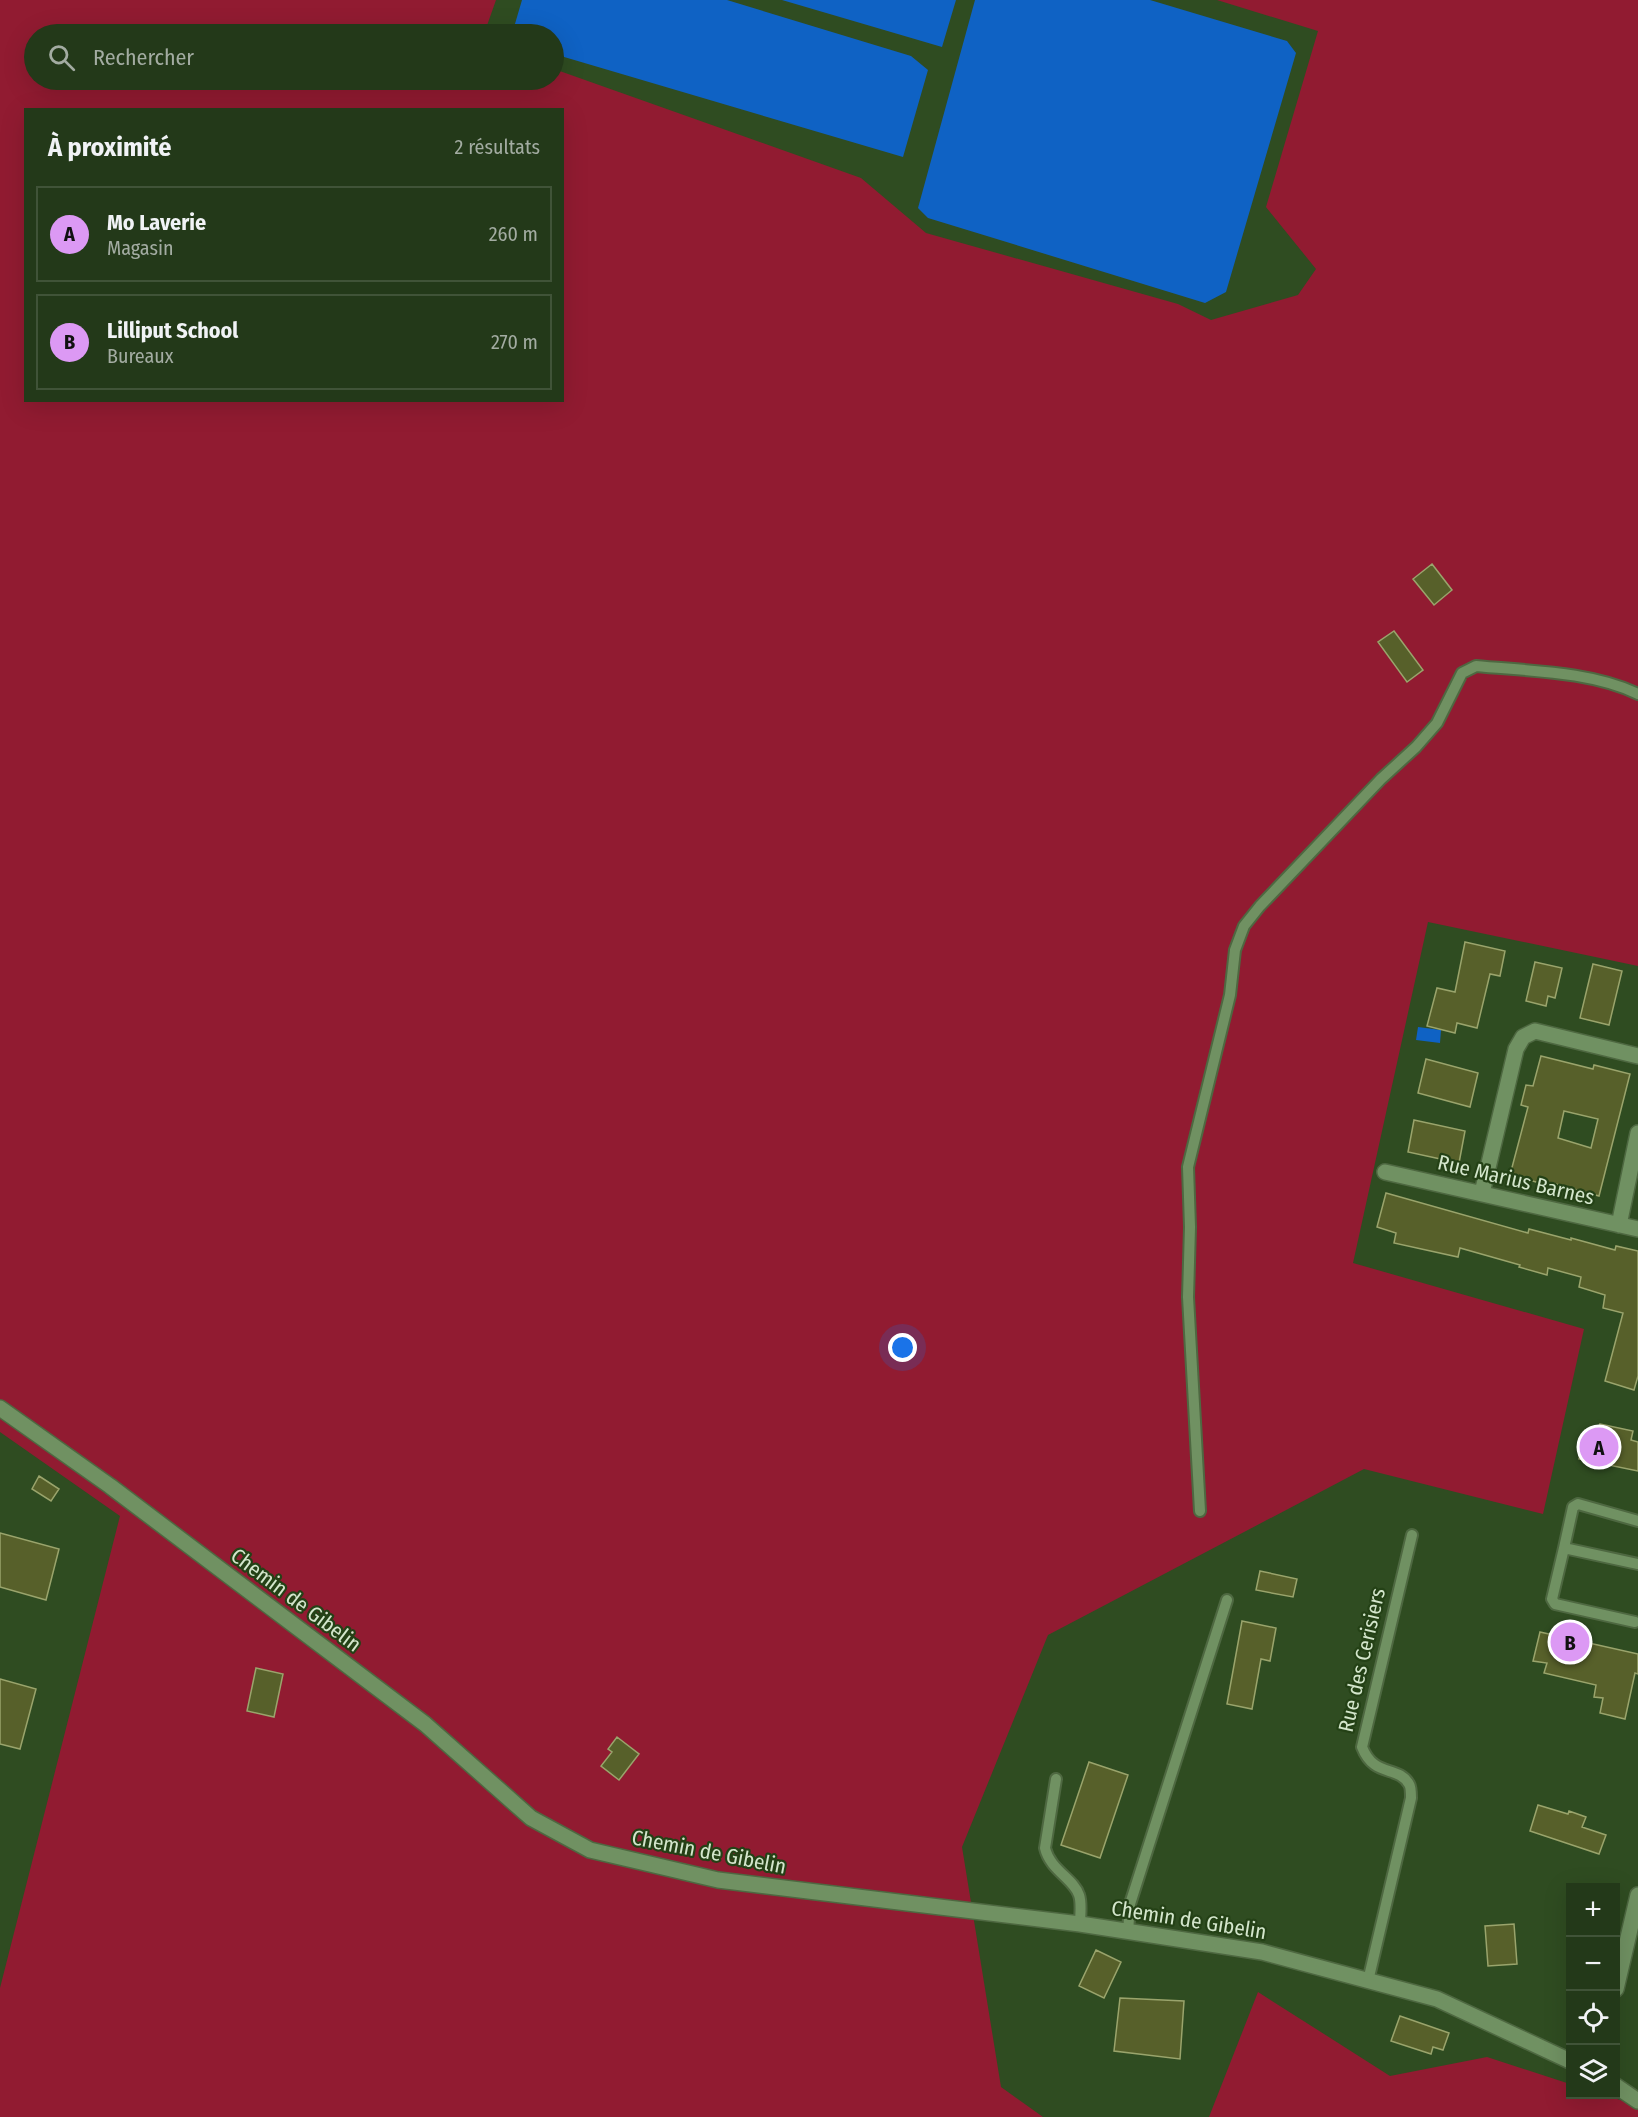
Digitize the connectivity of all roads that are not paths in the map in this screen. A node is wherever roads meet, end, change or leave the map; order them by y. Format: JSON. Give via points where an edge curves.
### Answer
{"nodes":[{"id":1,"x":1638,"y":694,"type":"edge"},
{"id":2,"x":1638,"y":1056,"type":"edge"},
{"id":3,"x":1638,"y":1133,"type":"edge"},
{"id":4,"x":1385,"y":1172,"type":"dead end"},
{"id":5,"x":1482,"y":1193,"type":"junction"},
{"id":6,"x":1619,"y":1225,"type":"junction"},
{"id":7,"x":1638,"y":1229,"type":"edge"},
{"id":8,"x":0,"y":1408,"type":"edge"},
{"id":9,"x":1200,"y":1511,"type":"dead end"},
{"id":10,"x":1638,"y":1521,"type":"edge"},
{"id":11,"x":1412,"y":1535,"type":"dead end"},
{"id":12,"x":1564,"y":1548,"type":"junction"},
{"id":13,"x":1638,"y":1564,"type":"edge"},
{"id":14,"x":1227,"y":1600,"type":"dead end"},
{"id":15,"x":1635,"y":1622,"type":"dead end"},
{"id":16,"x":1056,"y":1779,"type":"dead end"},
{"id":17,"x":1638,"y":1895,"type":"edge"},
{"id":18,"x":1080,"y":1924,"type":"junction"},
{"id":19,"x":1128,"y":1932,"type":"junction"},
{"id":20,"x":1620,"y":1972,"type":"edge"},
{"id":21,"x":1368,"y":1981,"type":"junction"},
{"id":22,"x":1566,"y":2059,"type":"edge"},
{"id":23,"x":1620,"y":2089,"type":"edge"},
{"id":24,"x":1638,"y":2101,"type":"edge"}],
"edges":[{"from":1,"to":9,"type":"lane","via":[[1577,676],[1476,666],[1462,673],[1437,723],[1244,926],[1235,950],[1230,995],[1188,1167],[1188,1297]]},
{"from":2,"to":5,"type":"street","via":[[1535,1032],[1523,1037],[1516,1049]]},
{"from":3,"to":6,"type":"street"},
{"from":4,"to":5,"type":"street","name":"Rue Marius Barnes"},
{"from":5,"to":6,"type":"street","name":"Rue Marius Barnes"},
{"from":6,"to":7,"type":"street","name":"Rue Marius Barnes"},
{"from":8,"to":18,"type":"street","name":"Chemin de Gibelin","via":[[110,1486],[425,1724],[531,1818],[590,1850],[718,1880]]},
{"from":10,"to":12,"type":"lane","via":[[1578,1503],[1572,1507]]},
{"from":11,"to":21,"type":"lane","name":"Rue des Cerisiers","via":[[1362,1747],[1374,1766],[1401,1776],[1410,1785],[1411,1798]]},
{"from":12,"to":13,"type":"lane"},
{"from":12,"to":15,"type":"lane","via":[[1552,1599],[1555,1604]]},
{"from":14,"to":19,"type":"lane","via":[[1130,1904]]},
{"from":16,"to":18,"type":"lane","via":[[1045,1848],[1052,1863],[1079,1895]]},
{"from":17,"to":20,"type":"street"},
{"from":18,"to":19,"type":"street","name":"Chemin de Gibelin"},
{"from":19,"to":21,"type":"street","name":"Chemin de Gibelin","via":[[1262,1952]]},
{"from":21,"to":22,"type":"street","name":"Chemin de Gibelin","via":[[1437,2000]]},
{"from":23,"to":24,"type":"street"}]}
